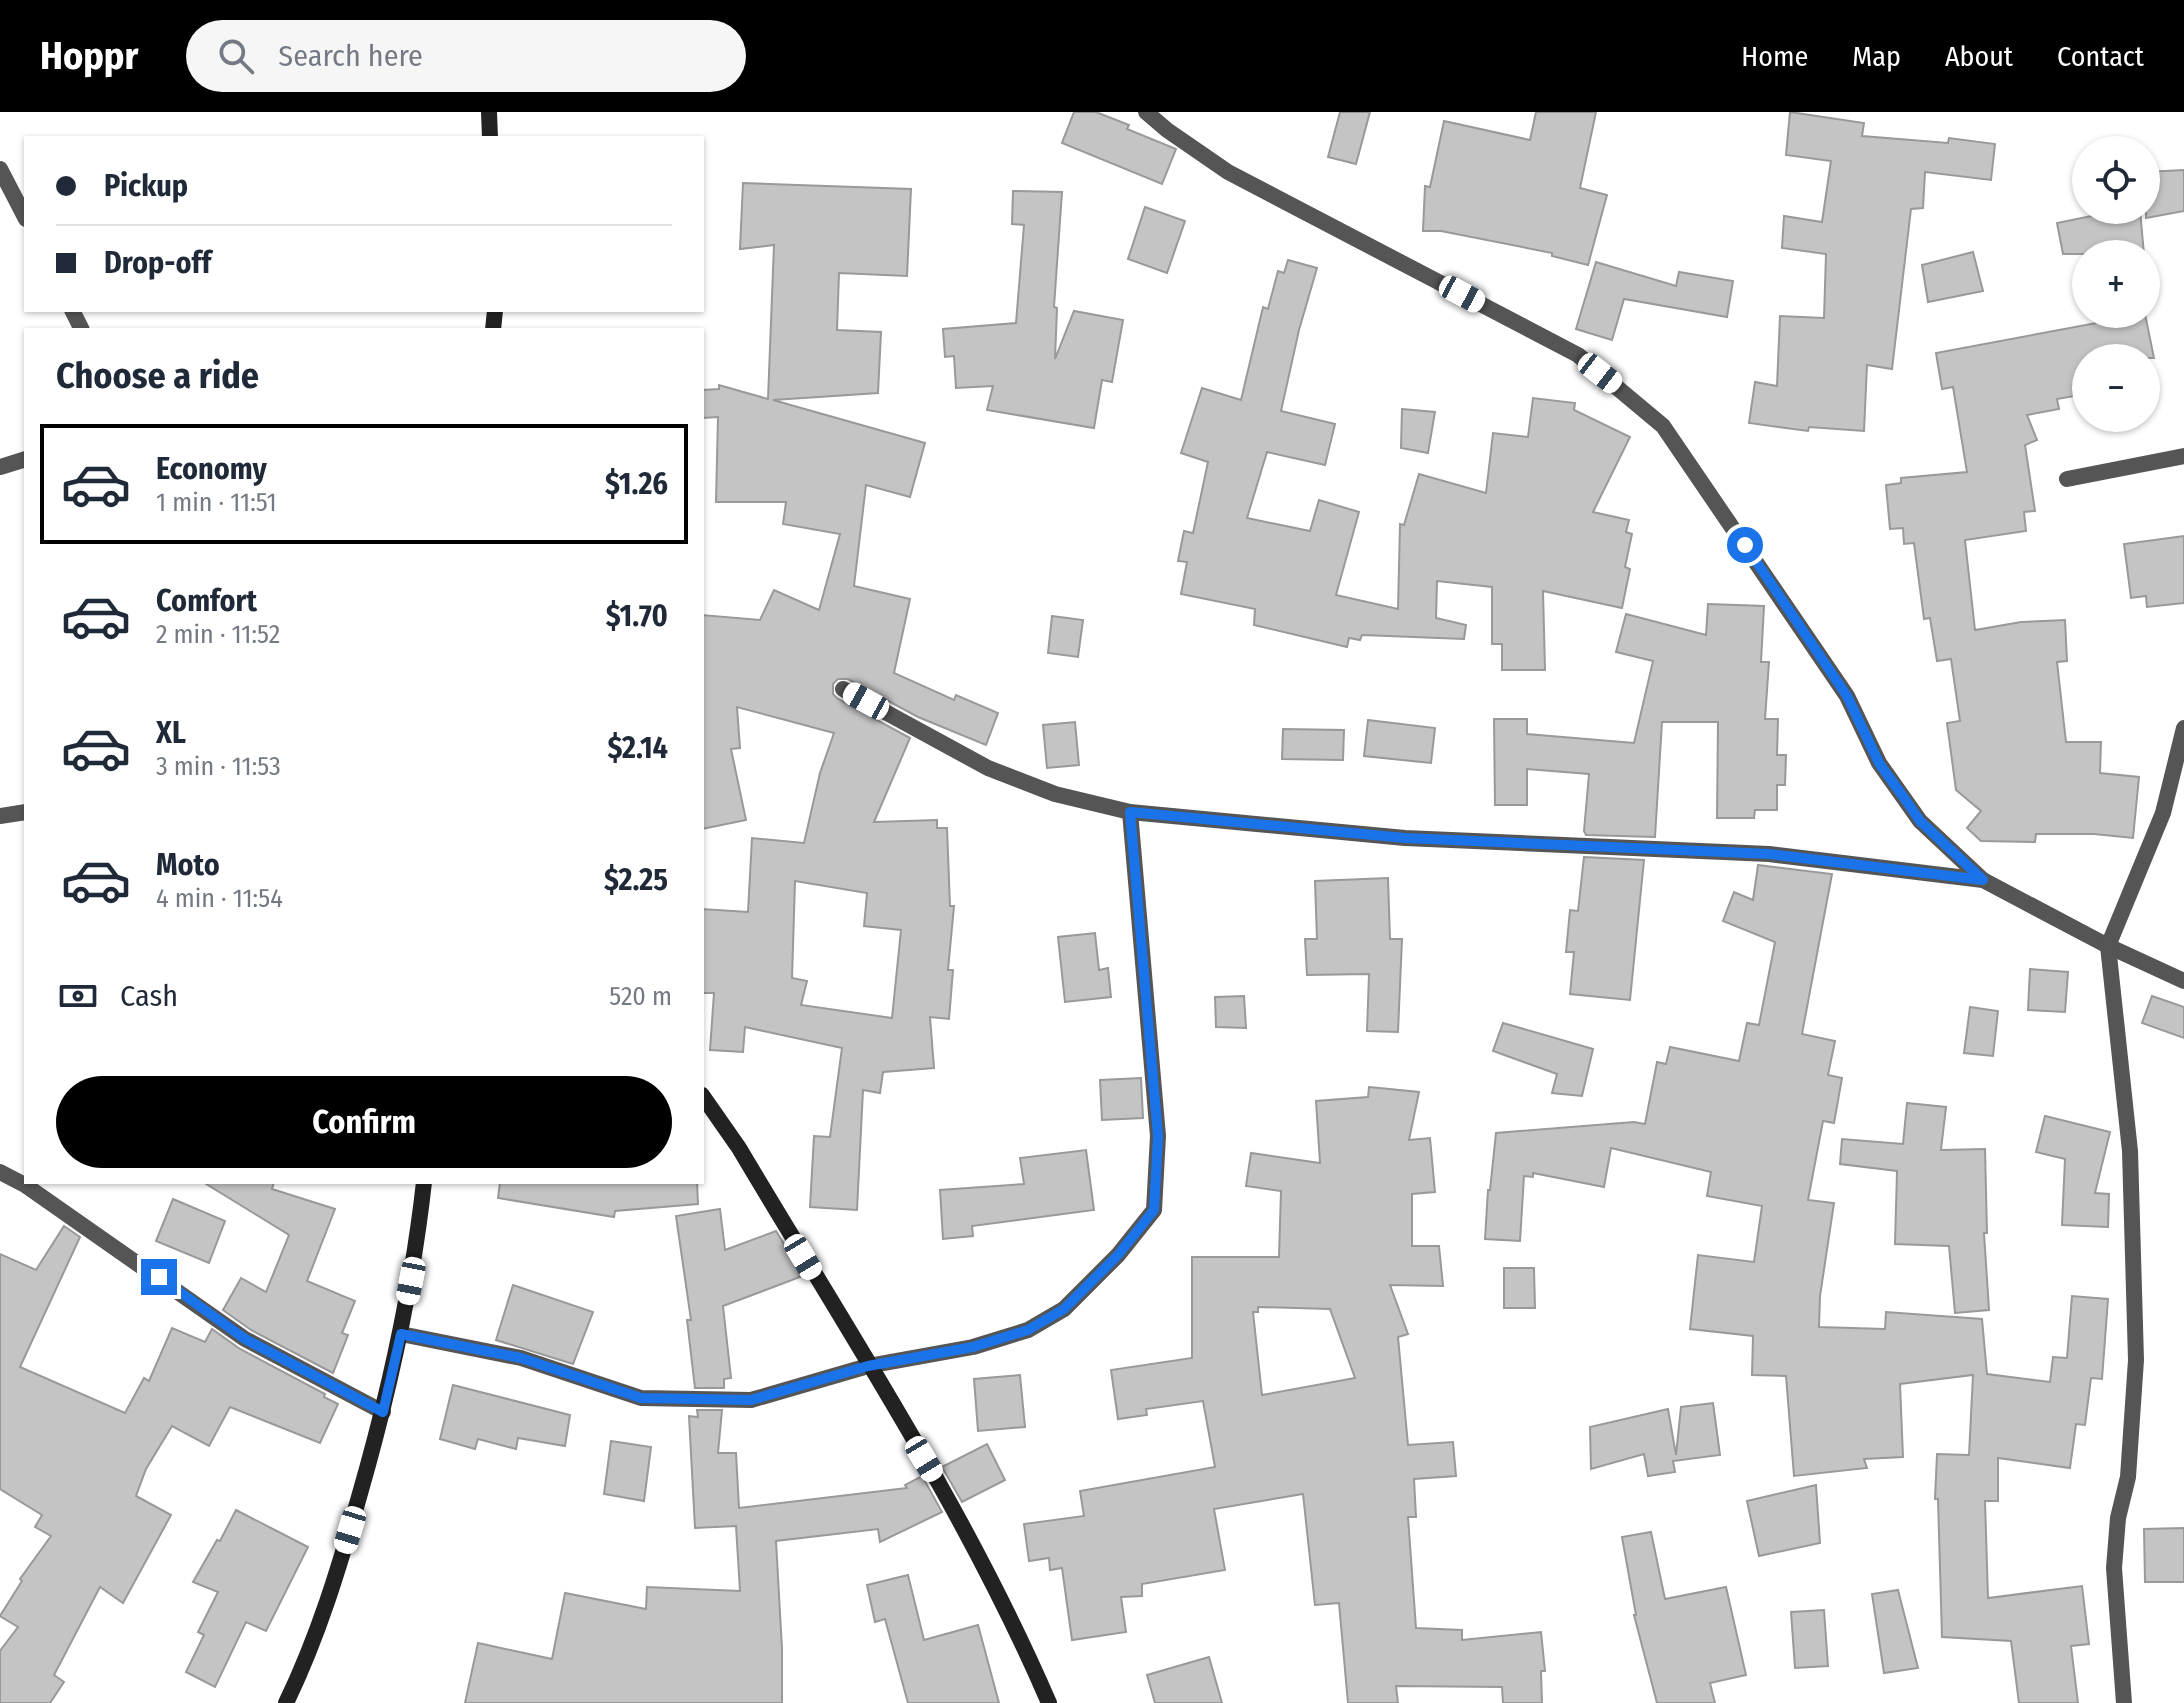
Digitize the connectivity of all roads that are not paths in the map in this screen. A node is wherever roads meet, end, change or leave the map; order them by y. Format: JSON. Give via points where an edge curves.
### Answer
{"nodes":[{"id":1,"x":489,"y":112,"type":"edge"},
{"id":2,"x":1146,"y":112,"type":"edge"},
{"id":3,"x":490,"y":136,"type":"edge"},
{"id":4,"x":0,"y":169,"type":"edge"},
{"id":5,"x":24,"y":215,"type":"edge"},
{"id":6,"x":2184,"y":456,"type":"edge"},
{"id":7,"x":24,"y":460,"type":"edge"},
{"id":8,"x":0,"y":467,"type":"edge"},
{"id":9,"x":2067,"y":479,"type":"dead end"},
{"id":10,"x":843,"y":689,"type":"dead end"},
{"id":11,"x":2184,"y":728,"type":"edge"},
{"id":12,"x":24,"y":812,"type":"edge"},
{"id":13,"x":1130,"y":812,"type":"junction"},
{"id":14,"x":0,"y":816,"type":"edge"},
{"id":15,"x":1983,"y":880,"type":"junction"},
{"id":16,"x":2108,"y":946,"type":"junction"},
{"id":17,"x":2184,"y":981,"type":"edge"},
{"id":18,"x":704,"y":1098,"type":"edge"},
{"id":19,"x":0,"y":1172,"type":"edge"},
{"id":20,"x":424,"y":1184,"type":"edge"},
{"id":21,"x":401,"y":1334,"type":"junction"},
{"id":22,"x":868,"y":1366,"type":"junction"},
{"id":23,"x":383,"y":1412,"type":"junction"},
{"id":24,"x":286,"y":1703,"type":"edge"},
{"id":25,"x":1049,"y":1703,"type":"edge"},
{"id":26,"x":2124,"y":1703,"type":"edge"}],
"edges":[{"from":1,"to":3,"type":"street"},
{"from":2,"to":15,"type":"street","via":[[1228,172],[1578,355],[1663,426],[1847,696],[1879,763],[1912,810]]},
{"from":4,"to":5,"type":"street"},
{"from":6,"to":9,"type":"street"},
{"from":7,"to":8,"type":"street"},
{"from":10,"to":13,"type":"street","via":[[988,768],[1055,794]]},
{"from":11,"to":16,"type":"street","via":[[2163,813]]},
{"from":12,"to":14,"type":"street"},
{"from":13,"to":15,"type":"street","via":[[1405,838],[1769,854]]},
{"from":13,"to":22,"type":"street","via":[[1158,1136],[1154,1210],[1064,1309],[1028,1330],[973,1347]]},
{"from":15,"to":16,"type":"street"},
{"from":16,"to":17,"type":"street"},
{"from":16,"to":26,"type":"street","via":[[2130,1151],[2136,1360],[2128,1477],[2114,1568]]},
{"from":18,"to":22,"type":"street"},
{"from":19,"to":23,"type":"street","via":[[245,1339]]},
{"from":20,"to":21,"type":"street"},
{"from":21,"to":22,"type":"street","via":[[521,1358],[641,1398],[751,1400]]},
{"from":21,"to":23,"type":"street"},
{"from":22,"to":25,"type":"street","via":[[952,1505]]},
{"from":23,"to":24,"type":"street","via":[[323,1618]]}]}
